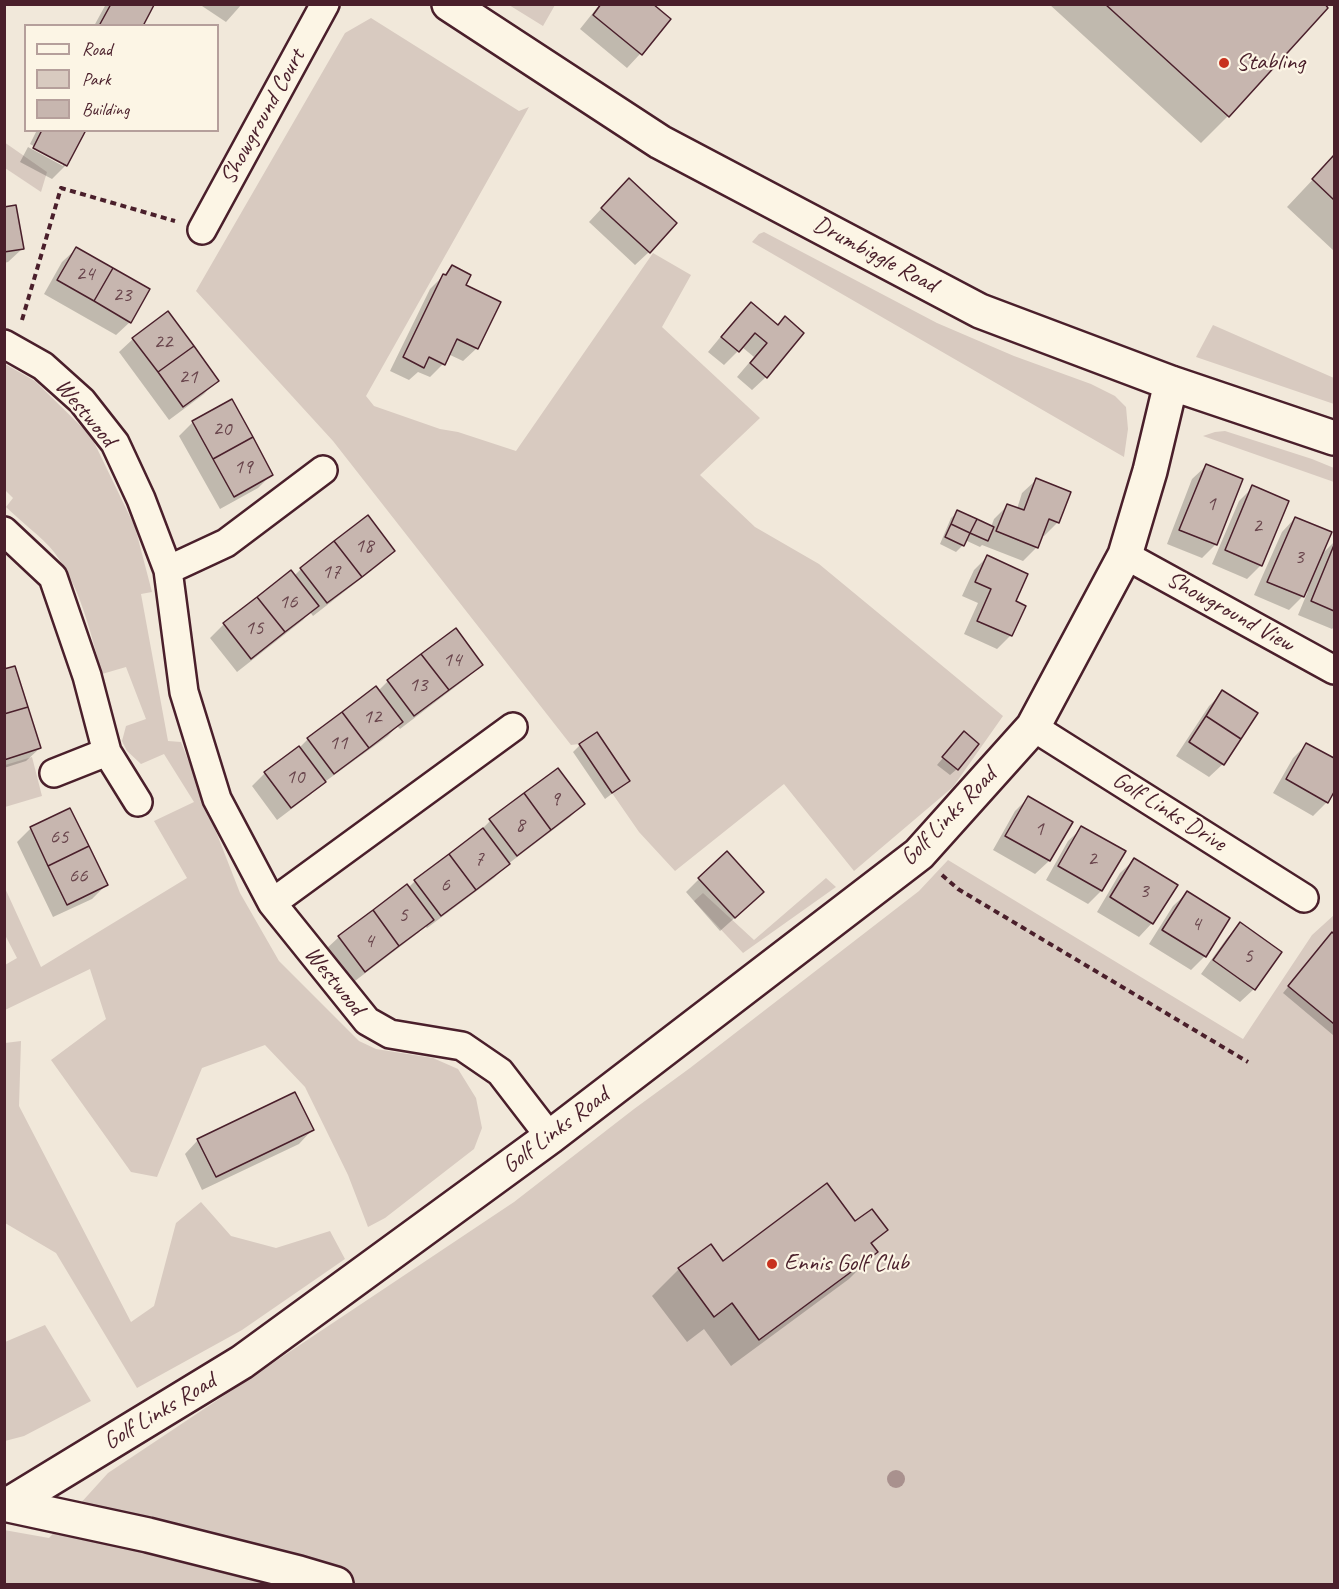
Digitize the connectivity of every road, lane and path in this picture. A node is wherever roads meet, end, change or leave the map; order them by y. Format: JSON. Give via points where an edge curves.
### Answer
{"nodes":[{"id":1,"x":325,"y":4,"type":"edge"},
{"id":2,"x":449,"y":4,"type":"edge"},
{"id":3,"x":202,"y":230,"type":"joint"},
{"id":4,"x":9,"y":347,"type":"edge"},
{"id":5,"x":1171,"y":383,"type":"junction"},
{"id":6,"x":1335,"y":438,"type":"edge"},
{"id":7,"x":323,"y":470,"type":"dead end"},
{"id":8,"x":4,"y":531,"type":"edge"},
{"id":9,"x":1125,"y":555,"type":"junction"},
{"id":10,"x":168,"y":570,"type":"junction"},
{"id":11,"x":1335,"y":670,"type":"edge"},
{"id":12,"x":513,"y":727,"type":"dead end"},
{"id":13,"x":1033,"y":727,"type":"junction"},
{"id":14,"x":107,"y":752,"type":"junction"},
{"id":15,"x":54,"y":773,"type":"dead end"},
{"id":16,"x":138,"y":802,"type":"dead end"},
{"id":17,"x":919,"y":854,"type":"junction"},
{"id":18,"x":1304,"y":898,"type":"dead end"},
{"id":19,"x":272,"y":903,"type":"junction"},
{"id":20,"x":1248,"y":1062,"type":"dead end"},
{"id":21,"x":550,"y":1137,"type":"junction"},
{"id":22,"x":7,"y":1504,"type":"edge"},
{"id":23,"x":336,"y":1584,"type":"edge"}],
"edges":[{"from":1,"to":3,"type":"street","name":"Showground Court"},
{"from":2,"to":5,"type":"street","name":"Drumbiggle Road","via":[[660,142],[980,311]]},
{"from":3,"to":4,"type":"path","via":[[61,188]]},
{"from":4,"to":10,"type":"street","name":"Westwood","via":[[43,366],[82,401],[115,443]]},
{"from":5,"to":6,"type":"street","name":"Drumbiggle Road"},
{"from":5,"to":9,"type":"street","name":"Golf Links Road"},
{"from":7,"to":10,"type":"street","via":[[226,543]]},
{"from":8,"to":14,"type":"street","via":[[53,577],[87,676]]},
{"from":9,"to":11,"type":"street","name":"Showground View"},
{"from":9,"to":13,"type":"street","name":"Golf Links Road"},
{"from":10,"to":19,"type":"street","name":"Westwood","via":[[184,692],[217,799]]},
{"from":12,"to":19,"type":"street"},
{"from":13,"to":17,"type":"street","name":"Golf Links Road"},
{"from":13,"to":18,"type":"street","name":"Golf Links Drive"},
{"from":14,"to":15,"type":"street"},
{"from":14,"to":16,"type":"street"},
{"from":17,"to":20,"type":"path","via":[[958,889]]},
{"from":17,"to":21,"type":"street","name":"Golf Links Road"},
{"from":19,"to":21,"type":"street","name":"Westwood","via":[[367,1021],[390,1034],[462,1046],[500,1072]]},
{"from":21,"to":22,"type":"street","name":"Golf Links Road","via":[[242,1362]]},
{"from":22,"to":23,"type":"street","name":"Golf Links Road","via":[[148,1535]]}]}
